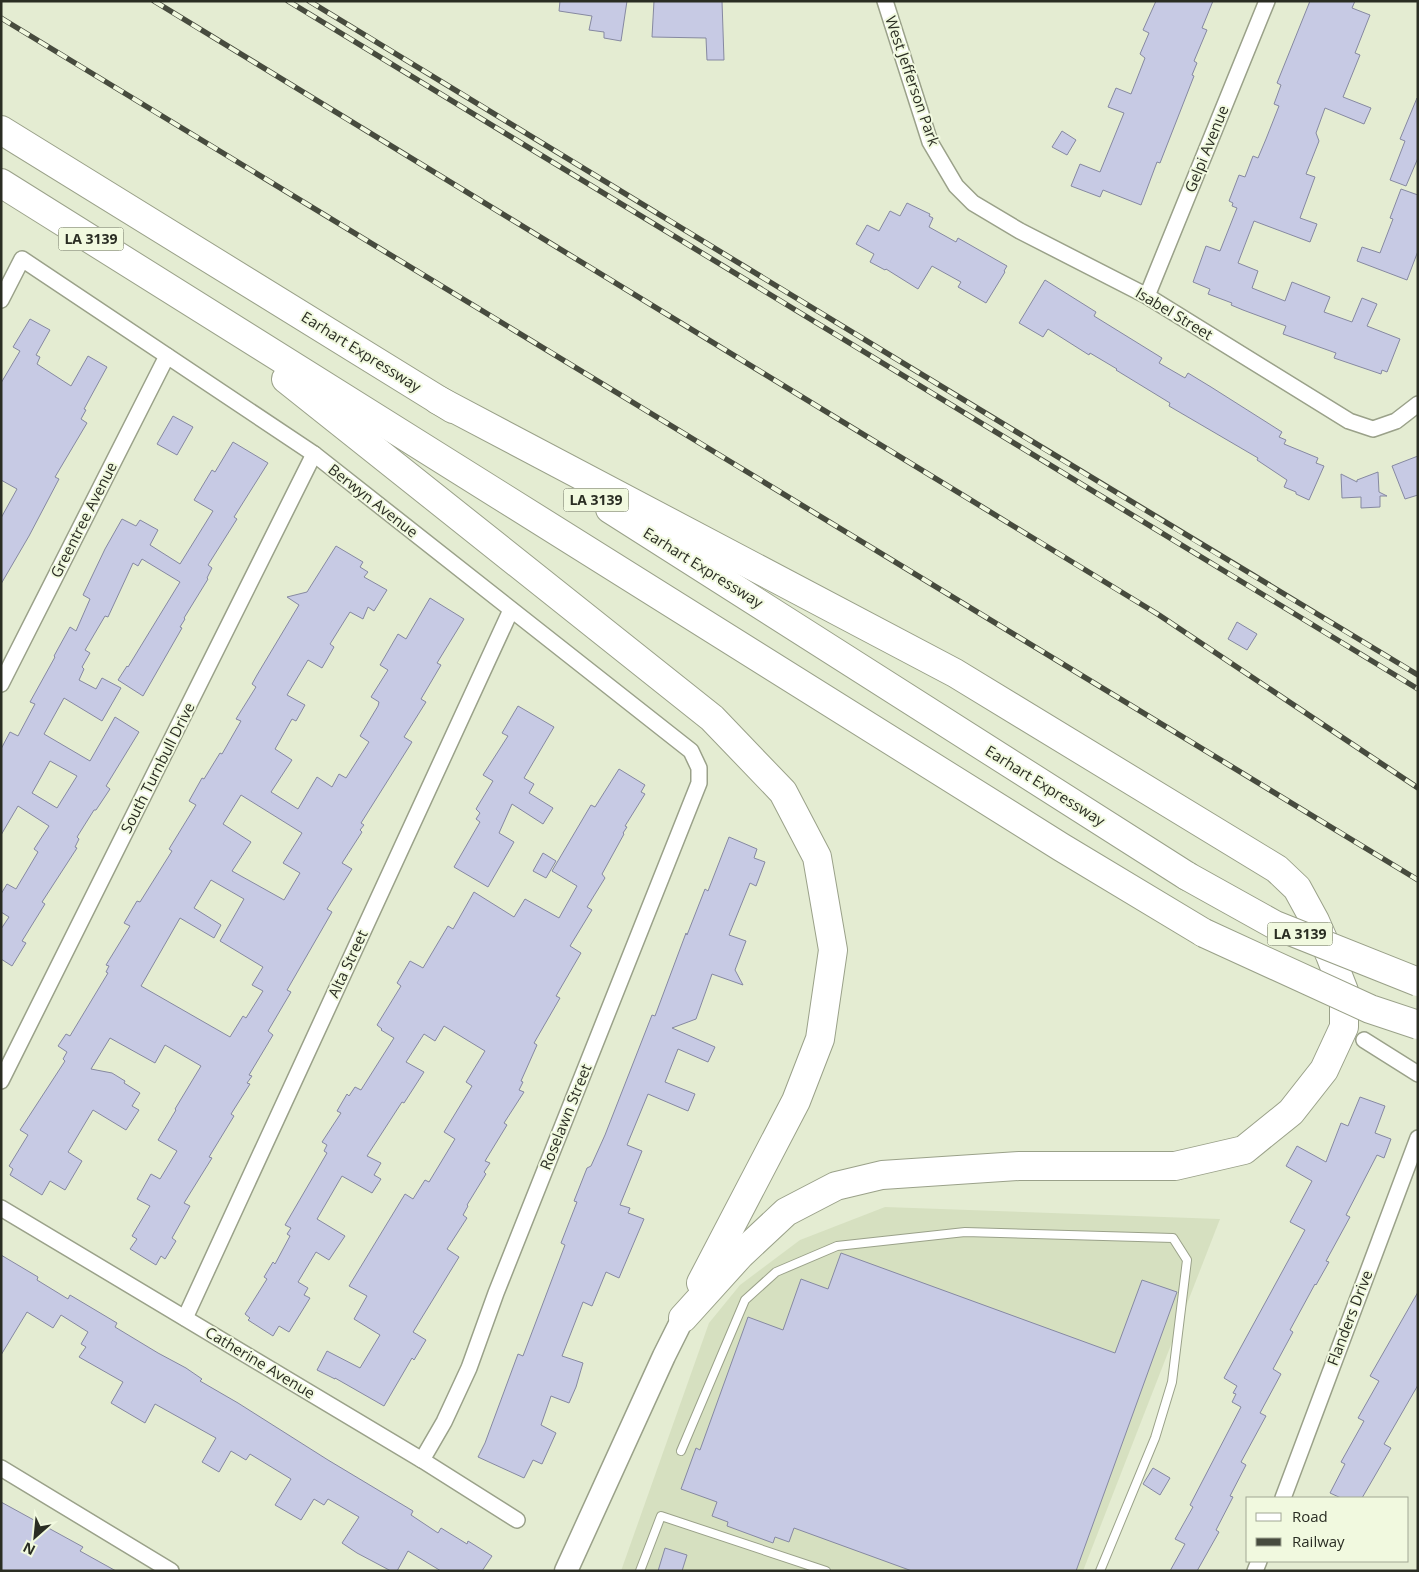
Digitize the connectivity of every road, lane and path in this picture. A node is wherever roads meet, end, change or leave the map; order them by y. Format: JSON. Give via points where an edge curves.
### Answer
{"nodes":[{"id":1,"x":885,"y":1,"type":"edge"},
{"id":2,"x":1267,"y":1,"type":"edge"},
{"id":3,"x":1,"y":130,"type":"edge"},
{"id":4,"x":1,"y":183,"type":"edge"},
{"id":5,"x":956,"y":186,"type":"joint"},
{"id":6,"x":180,"y":295,"type":"junction"},
{"id":7,"x":1146,"y":296,"type":"junction"},
{"id":8,"x":1,"y":300,"type":"edge"},
{"id":9,"x":167,"y":356,"type":"junction"},
{"id":10,"x":438,"y":400,"type":"junction"},
{"id":11,"x":1418,"y":404,"type":"edge"},
{"id":12,"x":314,"y":454,"type":"junction"},
{"id":13,"x":511,"y":610,"type":"junction"},
{"id":14,"x":1,"y":684,"type":"edge"},
{"id":15,"x":698,"y":770,"type":"joint"},
{"id":16,"x":1418,"y":982,"type":"edge"},
{"id":17,"x":1418,"y":1025,"type":"edge"},
{"id":18,"x":1364,"y":1040,"type":"dead end"},
{"id":19,"x":1418,"y":1074,"type":"edge"},
{"id":20,"x":1,"y":1082,"type":"edge"},
{"id":21,"x":1418,"y":1138,"type":"edge"},
{"id":22,"x":1,"y":1208,"type":"edge"},
{"id":23,"x":185,"y":1318,"type":"junction"},
{"id":24,"x":683,"y":1318,"type":"junction"},
{"id":25,"x":681,"y":1451,"type":"dead end"},
{"id":26,"x":422,"y":1460,"type":"junction"},
{"id":27,"x":1,"y":1468,"type":"edge"},
{"id":28,"x":1282,"y":1497,"type":"edge"},
{"id":29,"x":517,"y":1520,"type":"dead end"},
{"id":30,"x":171,"y":1571,"type":"edge"},
{"id":31,"x":566,"y":1571,"type":"edge"},
{"id":32,"x":640,"y":1571,"type":"edge"},
{"id":33,"x":826,"y":1571,"type":"edge"},
{"id":34,"x":1100,"y":1571,"type":"edge"}],
"edges":[{"from":1,"to":5,"type":"street","name":"West Jefferson Park","via":[[930,142]]},
{"from":2,"to":7,"type":"street","name":"Gelpi Avenue"},
{"from":3,"to":10,"type":"highway","name":"Earhart Expressway","number":"LA 3139"},
{"from":4,"to":6,"type":"highway","number":"LA 3139"},
{"from":5,"to":7,"type":"street","name":"Isabel Street","via":[[973,203],[1020,231]]},
{"from":6,"to":17,"type":"highway","number":"LA 3139","bridge":true,"via":[[1052,842],[1204,933],[1370,1009]]},
{"from":6,"to":24,"type":"highway","via":[[712,718],[784,792],[817,857],[833,950],[820,1040],[796,1101]]},
{"from":7,"to":11,"type":"street","name":"Isabel Street","via":[[1349,421],[1372,429],[1396,421]]},
{"from":8,"to":9,"type":"street","name":"Berwyn Avenue","via":[[22,259]]},
{"from":9,"to":12,"type":"street","name":"Berwyn Avenue"},
{"from":9,"to":14,"type":"street","name":"Greentree Avenue"},
{"from":10,"to":16,"type":"highway","name":"Earhart Expressway","number":"LA 3139","bridge":true,"via":[[1187,876],[1275,924]]},
{"from":10,"to":24,"type":"highway","via":[[955,673],[1276,869],[1296,888],[1315,921],[1344,991],[1344,1027],[1324,1070],[1291,1112],[1244,1150],[1175,1166],[1019,1166],[882,1175],[836,1186],[786,1212],[740,1255]]},
{"from":12,"to":13,"type":"street","name":"Berwyn Avenue"},
{"from":12,"to":20,"type":"street","name":"South Turnbull Drive"},
{"from":13,"to":15,"type":"street","name":"Berwyn Avenue","via":[[691,751]]},
{"from":13,"to":23,"type":"street","name":"Alta Street"},
{"from":15,"to":26,"type":"street","name":"Roselawn Street","via":[[699,783],[469,1368]]},
{"from":18,"to":19,"type":"street"},
{"from":21,"to":28,"type":"street","name":"Flanders Drive"},
{"from":22,"to":23,"type":"street","name":"Catherine Avenue"},
{"from":23,"to":26,"type":"street","name":"Catherine Avenue"},
{"from":24,"to":31,"type":"street"},
{"from":25,"to":34,"type":"lane","via":[[745,1300],[776,1272],[837,1246],[965,1232],[1174,1238],[1187,1260],[1172,1382],[1155,1438]]},
{"from":26,"to":29,"type":"street","name":"Catherine Avenue"},
{"from":27,"to":30,"type":"street"},
{"from":32,"to":33,"type":"lane","via":[[661,1516]]}]}
